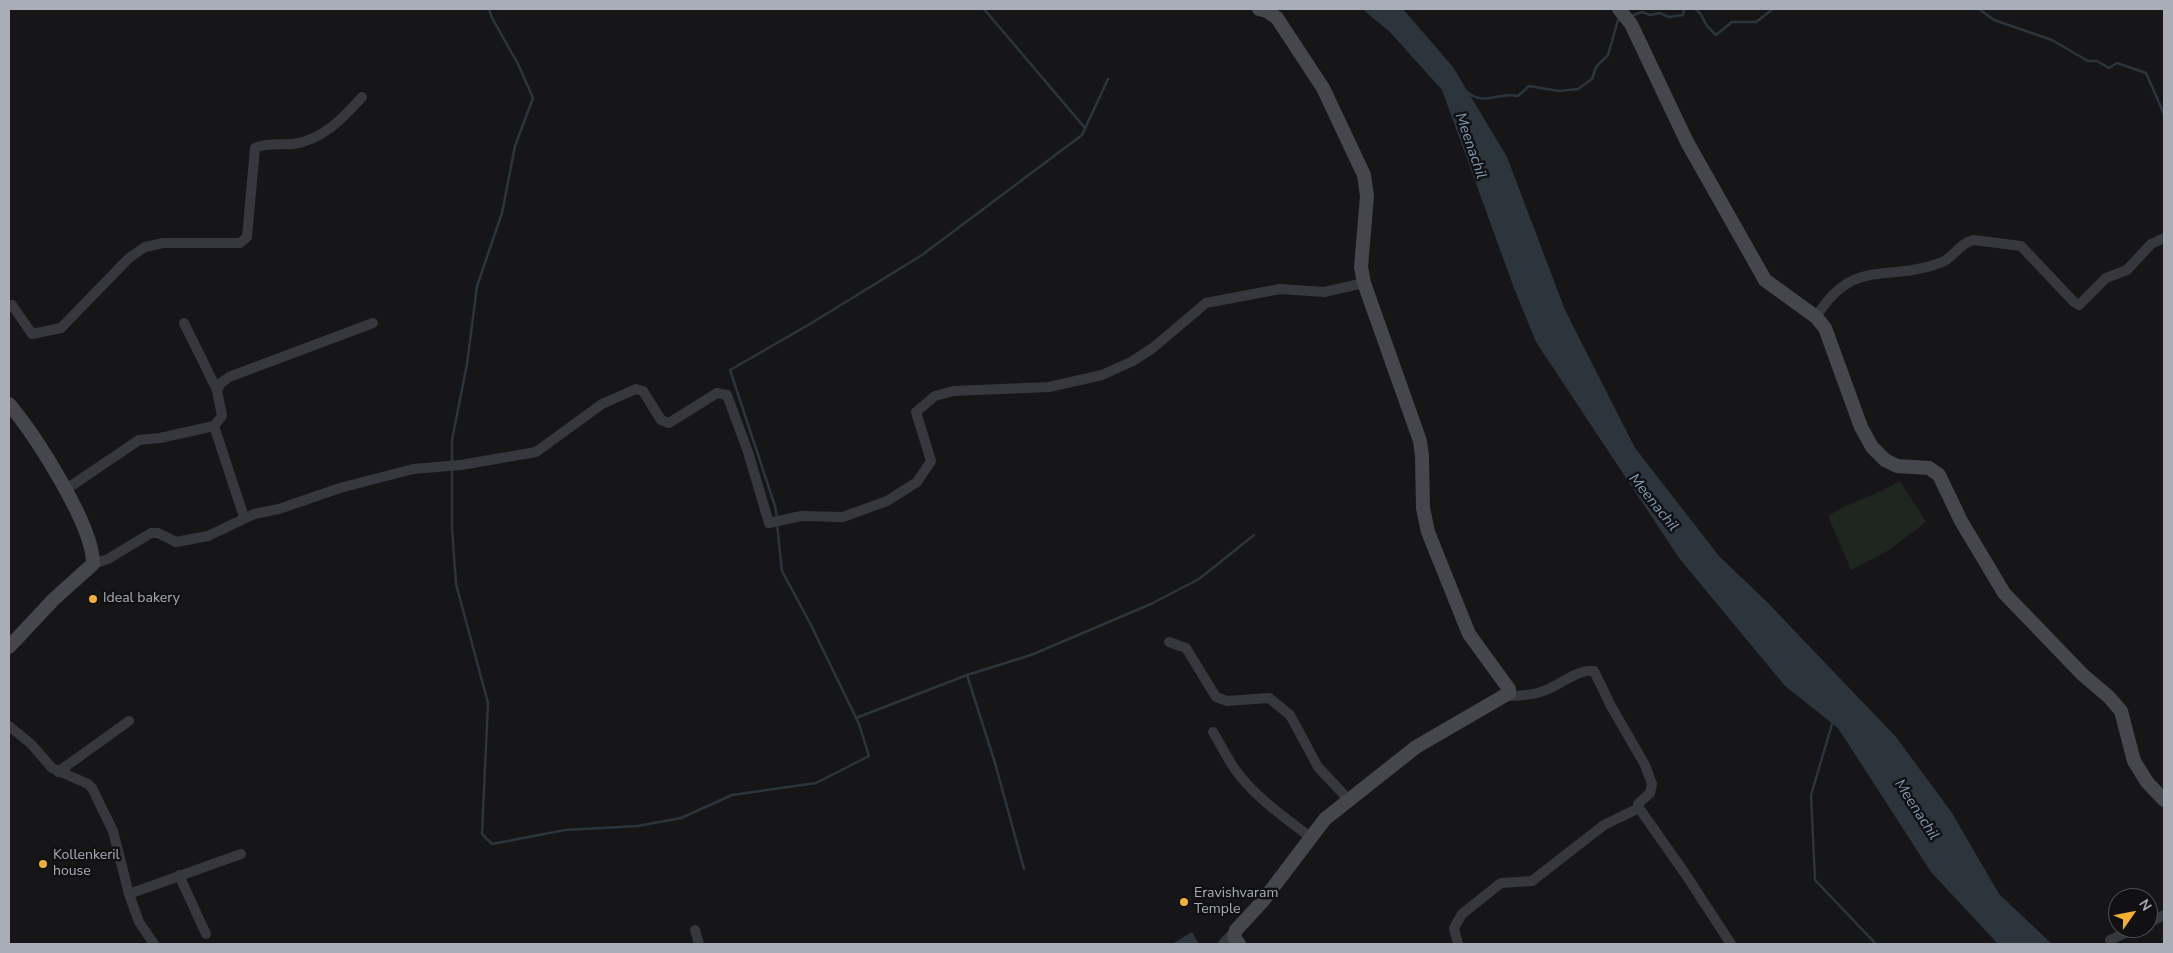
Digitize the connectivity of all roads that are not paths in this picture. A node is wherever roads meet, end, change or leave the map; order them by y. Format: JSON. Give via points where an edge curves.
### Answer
{"nodes":[{"id":1,"x":1259,"y":9,"type":"edge"},
{"id":2,"x":1620,"y":9,"type":"edge"},
{"id":3,"x":362,"y":97,"type":"dead end"},
{"id":4,"x":2164,"y":238,"type":"edge"},
{"id":5,"x":1364,"y":283,"type":"junction"},
{"id":6,"x":9,"y":307,"type":"edge"},
{"id":7,"x":1816,"y":317,"type":"junction"},
{"id":8,"x":184,"y":323,"type":"dead end"},
{"id":9,"x":373,"y":323,"type":"dead end"},
{"id":10,"x":217,"y":390,"type":"junction"},
{"id":11,"x":9,"y":404,"type":"edge"},
{"id":12,"x":214,"y":426,"type":"junction"},
{"id":13,"x":65,"y":490,"type":"junction"},
{"id":14,"x":244,"y":518,"type":"junction"},
{"id":15,"x":93,"y":564,"type":"junction"},
{"id":16,"x":1169,"y":642,"type":"dead end"},
{"id":17,"x":9,"y":647,"type":"edge"},
{"id":18,"x":1507,"y":696,"type":"junction"},
{"id":19,"x":129,"y":721,"type":"dead end"},
{"id":20,"x":9,"y":726,"type":"edge"},
{"id":21,"x":1213,"y":732,"type":"dead end"},
{"id":22,"x":58,"y":772,"type":"junction"},
{"id":23,"x":1349,"y":800,"type":"junction"},
{"id":24,"x":2164,"y":800,"type":"edge"},
{"id":25,"x":1639,"y":808,"type":"junction"},
{"id":26,"x":1310,"y":837,"type":"junction"},
{"id":27,"x":241,"y":854,"type":"dead end"},
{"id":28,"x":179,"y":876,"type":"junction"},
{"id":29,"x":130,"y":894,"type":"junction"},
{"id":30,"x":695,"y":930,"type":"dead end"},
{"id":31,"x":1236,"y":930,"type":"junction"},
{"id":32,"x":206,"y":934,"type":"dead end"},
{"id":33,"x":2114,"y":938,"type":"edge"},
{"id":34,"x":2110,"y":940,"type":"dead end"},
{"id":35,"x":154,"y":944,"type":"edge"},
{"id":36,"x":699,"y":944,"type":"edge"},
{"id":37,"x":1223,"y":944,"type":"edge"},
{"id":38,"x":1239,"y":944,"type":"edge"},
{"id":39,"x":1458,"y":944,"type":"edge"},
{"id":40,"x":1731,"y":944,"type":"edge"}],
"edges":[{"from":1,"to":5,"type":"main road","via":[[1277,18],[1323,88],[1364,175],[1367,196],[1361,266]]},
{"from":2,"to":7,"type":"main road","via":[[1631,24],[1687,142],[1765,280]]},
{"from":3,"to":6,"type":"street","via":[[331,128],[317,136],[295,144],[255,148],[247,238],[244,241],[164,243],[145,247],[129,258],[58,330],[32,334],[12,305]]},
{"from":4,"to":7,"type":"street","via":[[2151,244],[2127,270],[2106,278],[2079,305],[2021,246],[1974,240],[1968,241],[1942,263],[1854,279],[1840,286]]},
{"from":5,"to":14,"type":"street","via":[[1324,292],[1280,289],[1206,303],[1154,347],[1102,375],[1049,388],[953,391],[935,396],[916,412],[931,461],[917,482],[887,501],[843,517],[801,516],[769,523],[730,398],[724,393],[717,393],[669,423],[661,420],[643,391],[636,389],[602,404],[540,451],[461,465],[413,469]]},
{"from":5,"to":18,"type":"main road","via":[[1420,441],[1423,508],[1428,532],[1469,634],[1509,689]]},
{"from":7,"to":24,"type":"main road","via":[[1825,328],[1861,427],[1872,447],[1897,466],[1929,468],[1939,475],[1961,521],[2004,593],[2121,711],[2134,761]]},
{"from":8,"to":10,"type":"street"},
{"from":9,"to":10,"type":"street","via":[[228,377]]},
{"from":10,"to":12,"type":"street","via":[[222,416]]},
{"from":11,"to":13,"type":"main road"},
{"from":12,"to":13,"type":"street","via":[[139,440]]},
{"from":12,"to":14,"type":"street"},
{"from":13,"to":15,"type":"main road","via":[[83,522],[93,553]]},
{"from":14,"to":15,"type":"street","via":[[208,536],[176,542],[151,533],[108,559]]},
{"from":15,"to":17,"type":"main road","via":[[54,599]]},
{"from":16,"to":23,"type":"street","via":[[1186,648],[1216,697],[1227,701],[1269,698],[1290,715],[1318,767]]},
{"from":18,"to":23,"type":"main road","via":[[1416,747]]},
{"from":18,"to":25,"type":"street","via":[[1545,691],[1586,670],[1594,671],[1652,784],[1650,793],[1638,804]]},
{"from":19,"to":22,"type":"street"},
{"from":20,"to":22,"type":"street"},
{"from":21,"to":26,"type":"street","via":[[1238,774]]},
{"from":22,"to":29,"type":"street","via":[[92,788],[113,831]]},
{"from":23,"to":26,"type":"main road"},
{"from":25,"to":39,"type":"street","via":[[1604,825],[1532,881],[1501,883],[1462,914],[1454,928]]},
{"from":25,"to":40,"type":"street"},
{"from":26,"to":31,"type":"main road","via":[[1262,902]]},
{"from":27,"to":28,"type":"street"},
{"from":28,"to":29,"type":"street"},
{"from":28,"to":32,"type":"street"},
{"from":29,"to":35,"type":"street","via":[[139,922]]},
{"from":30,"to":36,"type":"street"},
{"from":31,"to":37,"type":"street"},
{"from":31,"to":38,"type":"main road","via":[[1234,937]]},
{"from":33,"to":34,"type":"street"}]}
